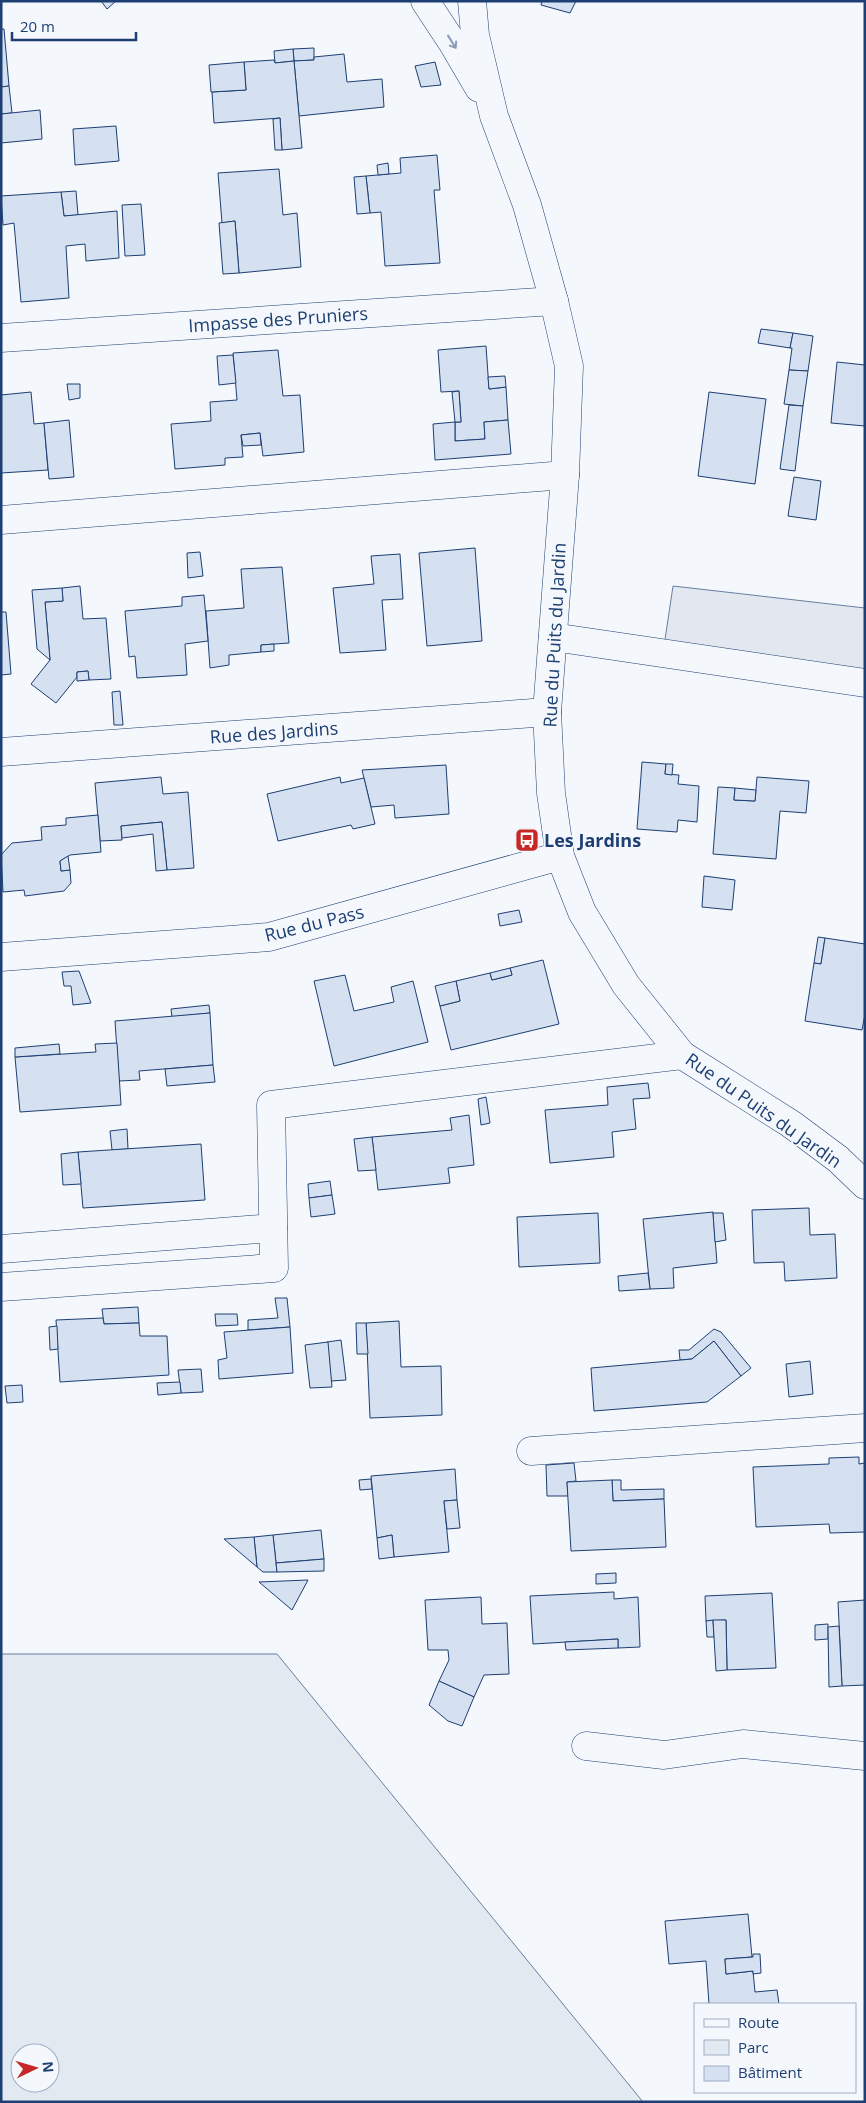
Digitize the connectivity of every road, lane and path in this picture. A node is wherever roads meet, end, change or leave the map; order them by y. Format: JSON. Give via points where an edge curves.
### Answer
{"nodes":[{"id":1,"x":425,"y":1,"type":"edge"},
{"id":2,"x":472,"y":1,"type":"edge"},
{"id":3,"x":494,"y":116,"type":"junction"},
{"id":4,"x":554,"y":301,"type":"junction"},
{"id":5,"x":1,"y":338,"type":"edge"},
{"id":6,"x":565,"y":475,"type":"junction"},
{"id":7,"x":1,"y":520,"type":"edge"},
{"id":8,"x":553,"y":637,"type":"junction"},
{"id":9,"x":865,"y":683,"type":"edge"},
{"id":10,"x":547,"y":712,"type":"junction"},
{"id":11,"x":1,"y":752,"type":"edge"},
{"id":12,"x":560,"y":856,"type":"junction"},
{"id":13,"x":1,"y":957,"type":"edge"},
{"id":14,"x":682,"y":1055,"type":"junction"},
{"id":15,"x":865,"y":1185,"type":"edge"},
{"id":16,"x":274,"y":1228,"type":"junction"},
{"id":17,"x":1,"y":1249,"type":"edge"},
{"id":18,"x":1,"y":1287,"type":"edge"},
{"id":19,"x":865,"y":1428,"type":"edge"},
{"id":20,"x":531,"y":1451,"type":"dead end"},
{"id":21,"x":586,"y":1746,"type":"dead end"},
{"id":22,"x":865,"y":1756,"type":"edge"}],
"edges":[{"from":1,"to":3,"type":"street","name":"Rue du Puits du Jardin","one_way":true},
{"from":2,"to":3,"type":"street","name":"Rue du Puits du Jardin","via":[[475,35]]},
{"from":3,"to":4,"type":"street","name":"Rue du Puits du Jardin","via":[[527,205]]},
{"from":4,"to":5,"type":"street","name":"Impasse des Pruniers"},
{"from":4,"to":6,"type":"street","name":"Rue du Puits du Jardin","via":[[570,366]]},
{"from":6,"to":7,"type":"street"},
{"from":6,"to":8,"type":"street","name":"Rue du Puits du Jardin"},
{"from":8,"to":9,"type":"street"},
{"from":8,"to":10,"type":"street","name":"Rue du Puits du Jardin"},
{"from":10,"to":11,"type":"street","name":"Rue des Jardins"},
{"from":10,"to":12,"type":"street","name":"Rue du Puits du Jardin","via":[[551,793]]},
{"from":12,"to":13,"type":"street","name":"Rue du Pass","via":[[270,937]]},
{"from":12,"to":14,"type":"street","name":"Rue du Puits du Jardin","via":[[582,912],[626,986]]},
{"from":14,"to":15,"type":"street","name":"Rue du Puits du Jardin","via":[[791,1124],[838,1159]]},
{"from":14,"to":16,"type":"street","via":[[271,1105]]},
{"from":16,"to":17,"type":"street"},
{"from":16,"to":18,"type":"street","via":[[274,1268]]},
{"from":19,"to":20,"type":"street"},
{"from":21,"to":22,"type":"street","via":[[664,1755],[743,1744]]}]}
